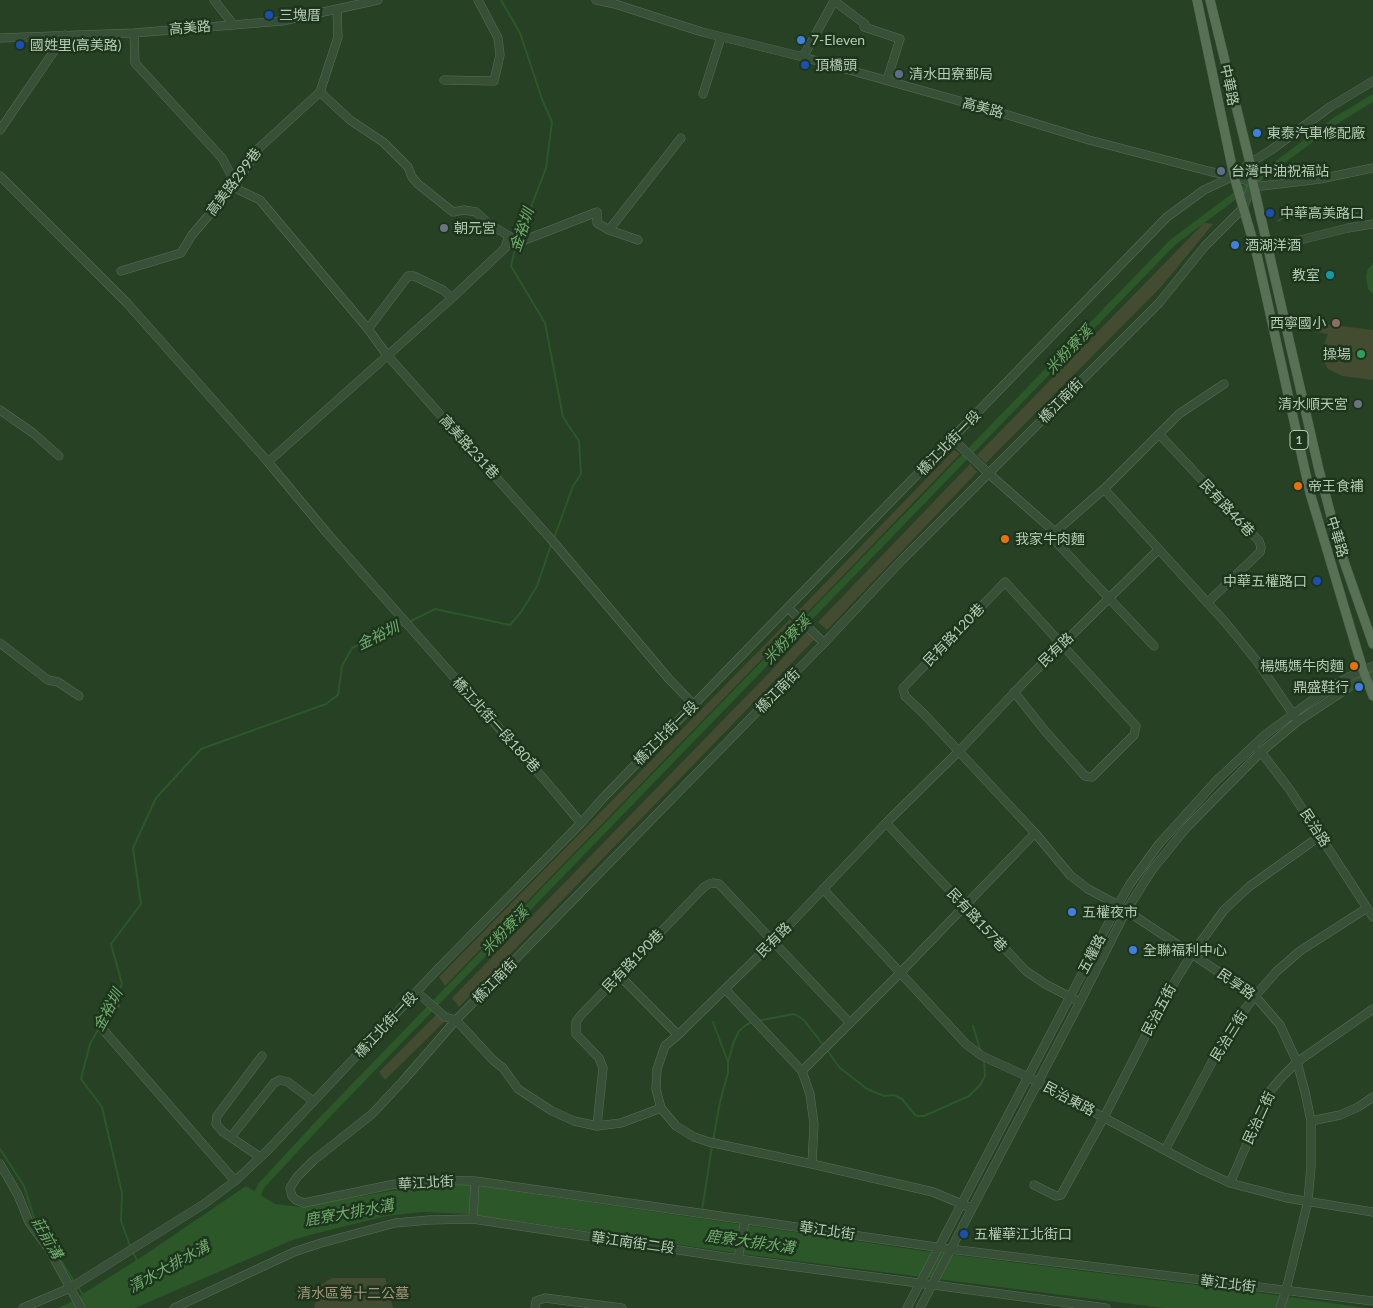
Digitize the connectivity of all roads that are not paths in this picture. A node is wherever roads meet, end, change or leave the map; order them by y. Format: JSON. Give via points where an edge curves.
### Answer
{"nodes":[{"id":1,"x":214,"y":0,"type":"edge"},
{"id":2,"x":378,"y":0,"type":"edge"},
{"id":3,"x":478,"y":0,"type":"edge"},
{"id":4,"x":596,"y":0,"type":"edge"},
{"id":5,"x":1197,"y":0,"type":"edge"},
{"id":6,"x":1210,"y":0,"type":"edge"},
{"id":7,"x":337,"y":10,"type":"junction"},
{"id":8,"x":233,"y":24,"type":"junction"},
{"id":9,"x":134,"y":33,"type":"junction"},
{"id":10,"x":65,"y":35,"type":"junction"},
{"id":11,"x":721,"y":37,"type":"junction"},
{"id":12,"x":0,"y":38,"type":"edge"},
{"id":13,"x":804,"y":57,"type":"junction"},
{"id":14,"x":444,"y":80,"type":"dead end"},
{"id":15,"x":887,"y":80,"type":"junction"},
{"id":16,"x":1373,"y":81,"type":"edge"},
{"id":17,"x":320,"y":92,"type":"junction"},
{"id":18,"x":703,"y":94,"type":"dead end"},
{"id":19,"x":0,"y":130,"type":"edge"},
{"id":20,"x":681,"y":138,"type":"dead end"},
{"id":21,"x":1250,"y":162,"type":"junction"},
{"id":22,"x":1373,"y":168,"type":"edge"},
{"id":23,"x":0,"y":176,"type":"edge"},
{"id":24,"x":1235,"y":176,"type":"junction"},
{"id":25,"x":237,"y":182,"type":"junction"},
{"id":26,"x":1253,"y":183,"type":"junction"},
{"id":27,"x":1243,"y":208,"type":"junction"},
{"id":28,"x":1373,"y":224,"type":"edge"},
{"id":29,"x":608,"y":230,"type":"junction"},
{"id":30,"x":509,"y":236,"type":"junction"},
{"id":31,"x":638,"y":240,"type":"dead end"},
{"id":32,"x":1268,"y":248,"type":"junction"},
{"id":33,"x":121,"y":271,"type":"dead end"},
{"id":34,"x":452,"y":298,"type":"junction"},
{"id":35,"x":368,"y":329,"type":"junction"},
{"id":36,"x":388,"y":355,"type":"junction"},
{"id":37,"x":1224,"y":384,"type":"dead end"},
{"id":38,"x":0,"y":410,"type":"edge"},
{"id":39,"x":1159,"y":434,"type":"junction"},
{"id":40,"x":951,"y":441,"type":"junction"},
{"id":41,"x":59,"y":456,"type":"dead end"},
{"id":42,"x":268,"y":462,"type":"junction"},
{"id":43,"x":988,"y":473,"type":"junction"},
{"id":44,"x":1104,"y":489,"type":"junction"},
{"id":45,"x":1055,"y":532,"type":"junction"},
{"id":46,"x":1158,"y":550,"type":"junction"},
{"id":47,"x":1109,"y":598,"type":"junction"},
{"id":48,"x":1207,"y":602,"type":"junction"},
{"id":49,"x":791,"y":612,"type":"junction"},
{"id":50,"x":0,"y":643,"type":"edge"},
{"id":51,"x":824,"y":643,"type":"junction"},
{"id":52,"x":1062,"y":644,"type":"junction"},
{"id":53,"x":1373,"y":644,"type":"edge"},
{"id":54,"x":1154,"y":646,"type":"dead end"},
{"id":55,"x":1373,"y":666,"type":"edge"},
{"id":56,"x":1368,"y":675,"type":"edge"},
{"id":57,"x":1014,"y":692,"type":"junction"},
{"id":58,"x":79,"y":696,"type":"dead end"},
{"id":59,"x":1373,"y":696,"type":"edge"},
{"id":60,"x":694,"y":705,"type":"junction"},
{"id":61,"x":1293,"y":713,"type":"junction"},
{"id":62,"x":1298,"y":721,"type":"junction"},
{"id":63,"x":1249,"y":750,"type":"junction"},
{"id":64,"x":959,"y":751,"type":"junction"},
{"id":65,"x":1262,"y":752,"type":"junction"},
{"id":66,"x":886,"y":823,"type":"junction"},
{"id":67,"x":580,"y":824,"type":"junction"},
{"id":68,"x":1034,"y":833,"type":"junction"},
{"id":69,"x":1320,"y":836,"type":"junction"},
{"id":70,"x":823,"y":889,"type":"junction"},
{"id":71,"x":1118,"y":905,"type":"junction"},
{"id":72,"x":964,"y":906,"type":"junction"},
{"id":73,"x":1367,"y":908,"type":"junction"},
{"id":74,"x":1126,"y":911,"type":"junction"},
{"id":75,"x":1373,"y":917,"type":"edge"},
{"id":76,"x":774,"y":941,"type":"junction"},
{"id":77,"x":1192,"y":954,"type":"junction"},
{"id":78,"x":901,"y":972,"type":"junction"},
{"id":79,"x":620,"y":976,"type":"junction"},
{"id":80,"x":725,"y":989,"type":"junction"},
{"id":81,"x":417,"y":992,"type":"junction"},
{"id":82,"x":1255,"y":996,"type":"junction"},
{"id":83,"x":1069,"y":997,"type":"junction"},
{"id":84,"x":1080,"y":1002,"type":"junction"},
{"id":85,"x":115,"y":1005,"type":"dead end"},
{"id":86,"x":1373,"y":1010,"type":"edge"},
{"id":87,"x":456,"y":1020,"type":"junction"},
{"id":88,"x":850,"y":1023,"type":"junction"},
{"id":89,"x":678,"y":1035,"type":"junction"},
{"id":90,"x":262,"y":1056,"type":"dead end"},
{"id":91,"x":1297,"y":1062,"type":"junction"},
{"id":92,"x":802,"y":1071,"type":"junction"},
{"id":93,"x":1028,"y":1077,"type":"junction"},
{"id":94,"x":1038,"y":1082,"type":"junction"},
{"id":95,"x":1373,"y":1097,"type":"edge"},
{"id":96,"x":313,"y":1101,"type":"junction"},
{"id":97,"x":661,"y":1108,"type":"junction"},
{"id":98,"x":1104,"y":1117,"type":"junction"},
{"id":99,"x":1311,"y":1121,"type":"junction"},
{"id":100,"x":597,"y":1126,"type":"junction"},
{"id":101,"x":231,"y":1137,"type":"junction"},
{"id":102,"x":1165,"y":1150,"type":"junction"},
{"id":103,"x":260,"y":1157,"type":"junction"},
{"id":104,"x":0,"y":1164,"type":"edge"},
{"id":105,"x":812,"y":1164,"type":"junction"},
{"id":106,"x":235,"y":1182,"type":"junction"},
{"id":107,"x":475,"y":1183,"type":"junction"},
{"id":108,"x":1230,"y":1183,"type":"junction"},
{"id":109,"x":1034,"y":1185,"type":"dead end"},
{"id":110,"x":290,"y":1188,"type":"joint"},
{"id":111,"x":1308,"y":1201,"type":"junction"},
{"id":112,"x":961,"y":1205,"type":"junction"},
{"id":113,"x":971,"y":1208,"type":"junction"},
{"id":114,"x":1373,"y":1212,"type":"edge"},
{"id":115,"x":473,"y":1218,"type":"junction"},
{"id":116,"x":745,"y":1222,"type":"junction"},
{"id":117,"x":938,"y":1249,"type":"junction"},
{"id":118,"x":949,"y":1251,"type":"junction"},
{"id":119,"x":738,"y":1257,"type":"junction"},
{"id":120,"x":921,"y":1280,"type":"junction"},
{"id":121,"x":933,"y":1282,"type":"junction"},
{"id":122,"x":70,"y":1288,"type":"junction"},
{"id":123,"x":1286,"y":1290,"type":"junction"},
{"id":124,"x":1373,"y":1301,"type":"edge"},
{"id":125,"x":23,"y":1308,"type":"edge"},
{"id":126,"x":81,"y":1308,"type":"edge"},
{"id":127,"x":174,"y":1308,"type":"edge"},
{"id":128,"x":535,"y":1308,"type":"edge"},
{"id":129,"x":622,"y":1308,"type":"edge"},
{"id":130,"x":907,"y":1308,"type":"edge"},
{"id":131,"x":920,"y":1308,"type":"edge"},
{"id":132,"x":1106,"y":1308,"type":"edge"},
{"id":133,"x":1280,"y":1308,"type":"edge"}],
"edges":[{"from":1,"to":8,"type":"street"},
{"from":2,"to":7,"type":"street","name":"高美路"},
{"from":3,"to":14,"type":"street","via":[[498,38],[500,55],[494,82]]},
{"from":4,"to":11,"type":"street","name":"高美路"},
{"from":5,"to":24,"type":"main road","name":"中華路","number":"1"},
{"from":6,"to":21,"type":"main road","name":"中華路","number":"1"},
{"from":7,"to":8,"type":"street","name":"高美路","via":[[282,22]]},
{"from":7,"to":17,"type":"street","name":"高美路299巷","via":[[338,37]]},
{"from":8,"to":9,"type":"street","name":"高美路"},
{"from":9,"to":10,"type":"street","name":"高美路"},
{"from":9,"to":25,"type":"street","name":"高美路231巷","via":[[135,63],[222,158]]},
{"from":10,"to":12,"type":"street","name":"高美路"},
{"from":10,"to":19,"type":"street"},
{"from":11,"to":13,"type":"street","name":"高美路"},
{"from":11,"to":18,"type":"street"},
{"from":13,"to":15,"type":"street","name":"高美路"},
{"from":13,"to":15,"type":"street","via":[[834,1],[865,24],[864,28],[900,39]]},
{"from":15,"to":24,"type":"street","name":"高美路","via":[[1089,140]]},
{"from":16,"to":21,"type":"street","name":"橋江北街一段"},
{"from":17,"to":25,"type":"street","name":"高美路299巷","via":[[258,148]]},
{"from":17,"to":30,"type":"street","via":[[350,120],[383,142],[408,167],[418,184],[454,212],[476,212]]},
{"from":20,"to":29,"type":"street"},
{"from":21,"to":24,"type":"street","name":"橋江北街一段"},
{"from":21,"to":26,"type":"main road","number":"1"},
{"from":22,"to":26,"type":"street","name":"高美路","via":[[1320,179],[1262,186]]},
{"from":23,"to":42,"type":"street","name":"橋江北街一段180巷","via":[[127,303]]},
{"from":24,"to":26,"type":"street","name":"高美路"},
{"from":24,"to":27,"type":"main road","number":"1"},
{"from":24,"to":40,"type":"street","name":"橋江北街一段","via":[[1204,190],[1167,217]]},
{"from":25,"to":33,"type":"street","name":"高美路299巷","via":[[181,252]]},
{"from":25,"to":35,"type":"street","name":"高美路231巷","via":[[240,190],[260,200]]},
{"from":26,"to":27,"type":"street","name":"橋江南街"},
{"from":26,"to":32,"type":"main road","name":"中華路","number":"1"},
{"from":27,"to":43,"type":"street","name":"橋江南街","via":[[1205,246],[1159,303]]},
{"from":27,"to":56,"type":"main road","name":"中華路","number":"1","via":[[1257,255],[1310,493]]},
{"from":28,"to":32,"type":"street"},
{"from":29,"to":30,"type":"street","via":[[597,222],[597,212],[517,243]]},
{"from":29,"to":31,"type":"street"},
{"from":30,"to":34,"type":"street","via":[[505,248]]},
{"from":32,"to":53,"type":"main road","name":"中華路","number":"1","via":[[1340,550]]},
{"from":34,"to":35,"type":"street","via":[[443,290],[408,276]]},
{"from":34,"to":36,"type":"street"},
{"from":35,"to":36,"type":"street","name":"高美路231巷"},
{"from":36,"to":42,"type":"street"},
{"from":36,"to":60,"type":"street","name":"高美路231巷"},
{"from":37,"to":39,"type":"street","via":[[1179,414]]},
{"from":38,"to":41,"type":"street"},
{"from":39,"to":44,"type":"street"},
{"from":39,"to":48,"type":"street","name":"民有路46巷","via":[[1259,541],[1261,547],[1260,552]]},
{"from":40,"to":43,"type":"street"},
{"from":40,"to":49,"type":"street","name":"橋江北街一段"},
{"from":42,"to":67,"type":"street","name":"橋江北街一段180巷"},
{"from":43,"to":45,"type":"street"},
{"from":43,"to":51,"type":"street","name":"橋江南街"},
{"from":44,"to":45,"type":"street"},
{"from":44,"to":46,"type":"street"},
{"from":45,"to":47,"type":"street","via":[[1057,543]]},
{"from":46,"to":47,"type":"street","name":"民有路"},
{"from":46,"to":48,"type":"street"},
{"from":47,"to":52,"type":"street","name":"民有路"},
{"from":47,"to":54,"type":"street"},
{"from":48,"to":61,"type":"street","via":[[1256,660]]},
{"from":49,"to":51,"type":"street"},
{"from":49,"to":60,"type":"street","name":"橋江北街一段"},
{"from":50,"to":58,"type":"street","via":[[39,674]]},
{"from":51,"to":87,"type":"street","name":"橋江南街"},
{"from":52,"to":57,"type":"street","name":"民有路"},
{"from":52,"to":57,"type":"street","via":[[1136,726],[1134,735],[1092,777],[1085,776]]},
{"from":52,"to":64,"type":"street","name":"民有路120巷","via":[[1005,582],[903,688],[905,696]]},
{"from":55,"to":56,"type":"street"},
{"from":56,"to":59,"type":"main road","name":"中華路","number":"1"},
{"from":56,"to":61,"type":"street","name":"五權路","via":[[1346,678]]},
{"from":56,"to":62,"type":"street","name":"五權路"},
{"from":57,"to":64,"type":"street","name":"民有路"},
{"from":60,"to":67,"type":"street","name":"橋江北街一段"},
{"from":61,"to":62,"type":"street"},
{"from":61,"to":63,"type":"street","name":"五權路"},
{"from":62,"to":65,"type":"street","name":"五權路"},
{"from":63,"to":65,"type":"street"},
{"from":63,"to":71,"type":"street","name":"五權路","via":[[1159,844]]},
{"from":64,"to":66,"type":"street","name":"民有路"},
{"from":64,"to":68,"type":"street","name":"民享路"},
{"from":65,"to":69,"type":"street","name":"民治路"},
{"from":65,"to":74,"type":"street","name":"五權路","via":[[1181,834],[1152,870]]},
{"from":66,"to":70,"type":"street","name":"民有路"},
{"from":66,"to":72,"type":"street","name":"民有路157巷"},
{"from":67,"to":81,"type":"street","name":"橋江北街一段"},
{"from":68,"to":71,"type":"street","name":"民享路","via":[[1070,875]]},
{"from":68,"to":72,"type":"street"},
{"from":69,"to":73,"type":"street","name":"民治路"},
{"from":69,"to":77,"type":"street","name":"民治五街","via":[[1250,886],[1224,910]]},
{"from":70,"to":76,"type":"street","name":"民有路"},
{"from":70,"to":78,"type":"street","name":"民治東路"},
{"from":71,"to":74,"type":"street","name":"民享路"},
{"from":71,"to":83,"type":"street","name":"五權路"},
{"from":72,"to":78,"type":"street"},
{"from":72,"to":83,"type":"street","name":"民有路157巷","via":[[1026,972]]},
{"from":73,"to":75,"type":"street","name":"民治路"},
{"from":73,"to":82,"type":"street","name":"民治三街","via":[[1300,951]]},
{"from":74,"to":77,"type":"street","name":"民享路"},
{"from":74,"to":84,"type":"street","name":"五權路"},
{"from":76,"to":79,"type":"street","name":"民有路190巷","via":[[719,884],[713,883],[704,887]]},
{"from":76,"to":80,"type":"street","name":"民有路"},
{"from":76,"to":88,"type":"street"},
{"from":77,"to":82,"type":"street","name":"民享路"},
{"from":77,"to":98,"type":"street","name":"民治五街","via":[[1166,996]]},
{"from":78,"to":88,"type":"street"},
{"from":78,"to":93,"type":"street","name":"民治東路","via":[[966,1044],[982,1056]]},
{"from":79,"to":89,"type":"street"},
{"from":79,"to":100,"type":"street","name":"民有路190巷","via":[[576,1022],[576,1034],[599,1058],[603,1068]]},
{"from":80,"to":89,"type":"street","name":"民有路"},
{"from":80,"to":92,"type":"street"},
{"from":81,"to":87,"type":"street","via":[[445,1017]]},
{"from":81,"to":96,"type":"street","name":"橋江北街一段"},
{"from":82,"to":91,"type":"street","name":"民享路","via":[[1280,1025]]},
{"from":82,"to":102,"type":"street","name":"民治三街","via":[[1228,1032]]},
{"from":83,"to":84,"type":"street","name":"民有路157巷"},
{"from":83,"to":93,"type":"street","name":"五權路"},
{"from":84,"to":94,"type":"street","name":"五權路"},
{"from":85,"to":106,"type":"street","via":[[100,1026]]},
{"from":86,"to":91,"type":"street","name":"民治二街"},
{"from":87,"to":100,"type":"street","via":[[503,1068],[518,1089],[552,1111]]},
{"from":87,"to":110,"type":"street","name":"橋江南街","via":[[372,1114],[314,1160]]},
{"from":88,"to":92,"type":"street"},
{"from":89,"to":97,"type":"street","name":"民有路","via":[[665,1046],[657,1069],[656,1089]]},
{"from":90,"to":101,"type":"street","via":[[217,1116],[216,1124]]},
{"from":91,"to":99,"type":"street","name":"民享路"},
{"from":91,"to":108,"type":"street","name":"民治二街","via":[[1271,1090]]},
{"from":92,"to":105,"type":"street","via":[[810,1094],[814,1124]]},
{"from":93,"to":94,"type":"street","name":"民治東路"},
{"from":93,"to":112,"type":"street","name":"五權路"},
{"from":94,"to":98,"type":"street","name":"民治東路"},
{"from":94,"to":113,"type":"street","name":"五權路"},
{"from":95,"to":99,"type":"street","via":[[1340,1115]]},
{"from":96,"to":101,"type":"street","via":[[288,1082],[274,1082]]},
{"from":96,"to":103,"type":"street","name":"橋江北街一段"},
{"from":97,"to":100,"type":"street","via":[[621,1123]]},
{"from":97,"to":105,"type":"street","name":"民有路","via":[[676,1126],[694,1137]]},
{"from":98,"to":102,"type":"street","name":"民治東路"},
{"from":98,"to":109,"type":"street","name":"民治五街","via":[[1061,1195],[1056,1196]]},
{"from":99,"to":111,"type":"street","name":"民享路"},
{"from":101,"to":103,"type":"street"},
{"from":102,"to":108,"type":"street","name":"民治東路"},
{"from":103,"to":106,"type":"street","name":"橋江北街一段"},
{"from":104,"to":122,"type":"street","via":[[29,1222],[49,1249]]},
{"from":105,"to":112,"type":"street","name":"民有路","via":[[933,1192]]},
{"from":106,"to":122,"type":"street","name":"橋江北街一段"},
{"from":107,"to":110,"type":"street","name":"華江北街","via":[[424,1180],[304,1203],[292,1196]]},
{"from":107,"to":115,"type":"street"},
{"from":107,"to":116,"type":"street","name":"華江北街"},
{"from":108,"to":111,"type":"street","name":"民治東路"},
{"from":111,"to":114,"type":"street","name":"民治東路"},
{"from":111,"to":123,"type":"street","name":"民享路"},
{"from":112,"to":113,"type":"street","name":"民有路"},
{"from":112,"to":117,"type":"street","name":"五權路"},
{"from":113,"to":118,"type":"street","name":"五權路"},
{"from":115,"to":119,"type":"street","name":"華江南街二段"},
{"from":115,"to":127,"type":"street","name":"華江南街二段","via":[[396,1223],[320,1243]]},
{"from":116,"to":117,"type":"street","name":"華江北街"},
{"from":116,"to":119,"type":"street"},
{"from":117,"to":118,"type":"street","name":"華江北街"},
{"from":117,"to":120,"type":"street","name":"五權路"},
{"from":118,"to":121,"type":"street","name":"五權路"},
{"from":118,"to":123,"type":"street","name":"華江北街"},
{"from":119,"to":120,"type":"street","name":"華江南街二段"},
{"from":120,"to":121,"type":"street","name":"華江南街二段"},
{"from":120,"to":130,"type":"street","name":"五權路"},
{"from":121,"to":131,"type":"street","name":"五權路"},
{"from":121,"to":132,"type":"street","name":"華江南街二段"},
{"from":122,"to":125,"type":"street","name":"橋江北街一段"},
{"from":122,"to":126,"type":"street"},
{"from":123,"to":124,"type":"street","name":"華江北街"},
{"from":123,"to":133,"type":"street","name":"民享路"},
{"from":128,"to":129,"type":"street","via":[[536,1301],[545,1298]]}]}
